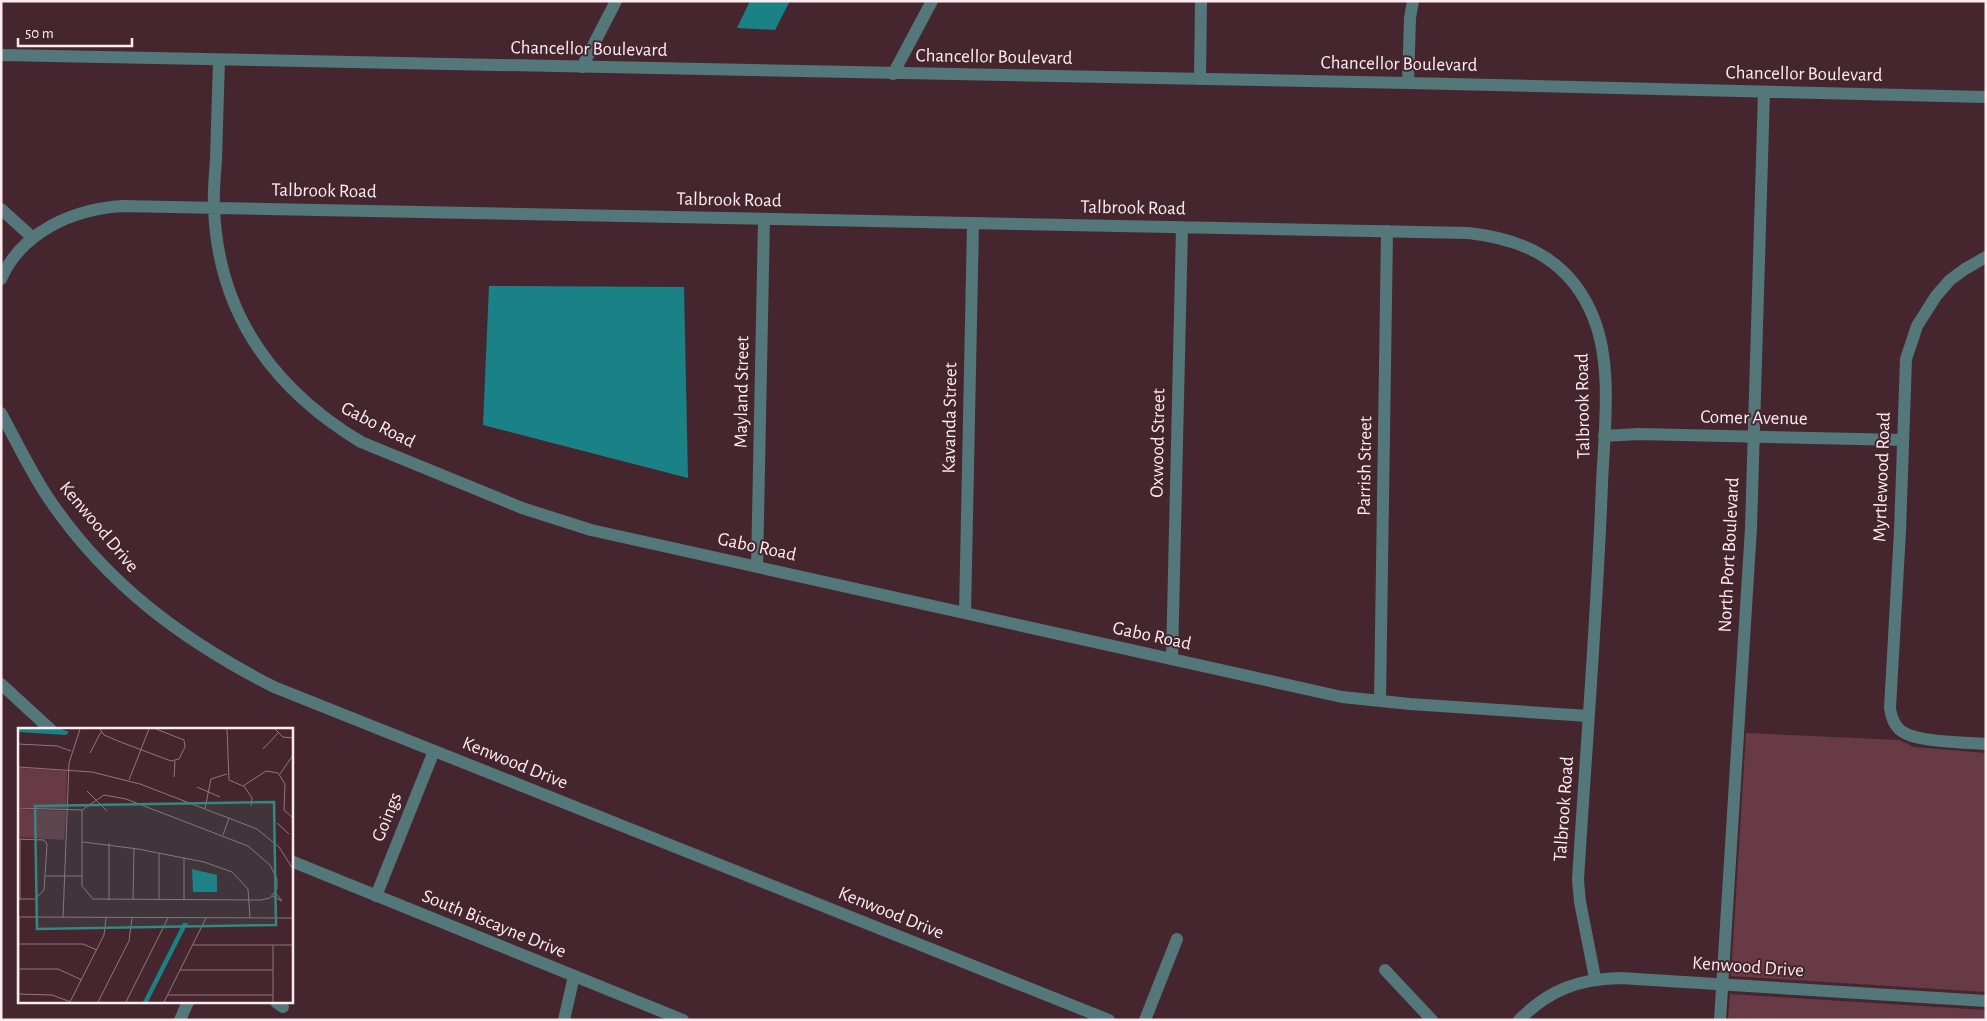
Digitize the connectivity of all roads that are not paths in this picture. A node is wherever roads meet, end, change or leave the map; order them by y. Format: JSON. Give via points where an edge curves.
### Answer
{"nodes":[{"id":1,"x":616,"y":1,"type":"edge"},
{"id":2,"x":932,"y":1,"type":"edge"},
{"id":3,"x":1202,"y":1,"type":"edge"},
{"id":4,"x":1413,"y":1,"type":"edge"},
{"id":5,"x":1,"y":55,"type":"edge"},
{"id":6,"x":219,"y":60,"type":"junction"},
{"id":7,"x":582,"y":67,"type":"junction"},
{"id":8,"x":894,"y":74,"type":"junction"},
{"id":9,"x":1200,"y":79,"type":"junction"},
{"id":10,"x":1408,"y":83,"type":"junction"},
{"id":11,"x":1764,"y":92,"type":"junction"},
{"id":12,"x":1986,"y":97,"type":"edge"},
{"id":13,"x":214,"y":207,"type":"junction"},
{"id":14,"x":1,"y":209,"type":"edge"},
{"id":15,"x":764,"y":219,"type":"junction"},
{"id":16,"x":973,"y":224,"type":"junction"},
{"id":17,"x":1182,"y":227,"type":"junction"},
{"id":18,"x":1387,"y":231,"type":"junction"},
{"id":19,"x":33,"y":238,"type":"junction"},
{"id":20,"x":1986,"y":257,"type":"edge"},
{"id":21,"x":3,"y":272,"type":"edge"},
{"id":22,"x":1,"y":413,"type":"edge"},
{"id":23,"x":1604,"y":436,"type":"junction"},
{"id":24,"x":1753,"y":437,"type":"junction"},
{"id":25,"x":1903,"y":440,"type":"junction"},
{"id":26,"x":757,"y":566,"type":"junction"},
{"id":27,"x":965,"y":613,"type":"junction"},
{"id":28,"x":1172,"y":659,"type":"junction"},
{"id":29,"x":1,"y":684,"type":"edge"},
{"id":30,"x":1380,"y":701,"type":"junction"},
{"id":31,"x":1588,"y":716,"type":"junction"},
{"id":32,"x":49,"y":728,"type":"edge"},
{"id":33,"x":1986,"y":744,"type":"edge"},
{"id":34,"x":434,"y":751,"type":"junction"},
{"id":35,"x":292,"y":862,"type":"edge"},
{"id":36,"x":376,"y":896,"type":"junction"},
{"id":37,"x":1178,"y":939,"type":"dead end"},
{"id":38,"x":1385,"y":970,"type":"dead end"},
{"id":39,"x":574,"y":976,"type":"junction"},
{"id":40,"x":1595,"y":978,"type":"junction"},
{"id":41,"x":1723,"y":985,"type":"junction"},
{"id":42,"x":1986,"y":1001,"type":"edge"},
{"id":43,"x":187,"y":1004,"type":"edge"},
{"id":44,"x":180,"y":1020,"type":"edge"},
{"id":45,"x":564,"y":1020,"type":"edge"},
{"id":46,"x":683,"y":1020,"type":"edge"},
{"id":47,"x":1109,"y":1020,"type":"edge"},
{"id":48,"x":1145,"y":1020,"type":"edge"},
{"id":49,"x":1432,"y":1020,"type":"edge"},
{"id":50,"x":1519,"y":1020,"type":"edge"},
{"id":51,"x":1720,"y":1020,"type":"edge"}],
"edges":[{"from":1,"to":7,"type":"street"},
{"from":2,"to":8,"type":"street"},
{"from":3,"to":9,"type":"street"},
{"from":4,"to":10,"type":"street"},
{"from":5,"to":6,"type":"street","name":"Chancellor Boulevard"},
{"from":6,"to":7,"type":"street","name":"Chancellor Boulevard"},
{"from":6,"to":13,"type":"street","name":"Gabo Road"},
{"from":7,"to":8,"type":"street","name":"Chancellor Boulevard"},
{"from":8,"to":9,"type":"street","name":"Chancellor Boulevard"},
{"from":9,"to":10,"type":"street","name":"Chancellor Boulevard"},
{"from":10,"to":11,"type":"street","name":"Chancellor Boulevard"},
{"from":11,"to":12,"type":"street","name":"Chancellor Boulevard"},
{"from":11,"to":24,"type":"street","name":"North Port Boulevard"},
{"from":13,"to":15,"type":"street","name":"Talbrook Road"},
{"from":13,"to":19,"type":"street","name":"Talbrook Road","via":[[104,207],[69,216]]},
{"from":13,"to":26,"type":"street","name":"Gabo Road","via":[[222,270],[247,330],[285,384],[337,428],[380,450],[550,518]]},
{"from":14,"to":19,"type":"street"},
{"from":15,"to":16,"type":"street","name":"Talbrook Road"},
{"from":15,"to":26,"type":"street","name":"Mayland Street"},
{"from":16,"to":17,"type":"street","name":"Talbrook Road"},
{"from":16,"to":27,"type":"street","name":"Kavanda Street"},
{"from":17,"to":18,"type":"street","name":"Talbrook Road"},
{"from":17,"to":28,"type":"street","name":"Oxwood Street"},
{"from":18,"to":23,"type":"street","name":"Talbrook Road","via":[[1496,236],[1532,249],[1560,269],[1585,301],[1600,336],[1605,371]]},
{"from":18,"to":30,"type":"street","name":"Parrish Street"},
{"from":19,"to":21,"type":"street","name":"Talbrook Road"},
{"from":20,"to":25,"type":"street","name":"Myrtlewood Road","via":[[1950,280],[1917,326],[1904,373]]},
{"from":22,"to":34,"type":"street","name":"Kenwood Drive","via":[[32,472],[63,518],[95,558],[153,612],[223,660],[274,688]]},
{"from":23,"to":24,"type":"street","name":"Comer Avenue"},
{"from":23,"to":31,"type":"street","name":"Talbrook Road"},
{"from":24,"to":25,"type":"street","name":"Comer Avenue"},
{"from":24,"to":41,"type":"street","name":"North Port Boulevard","via":[[1751,528]]},
{"from":25,"to":33,"type":"street","name":"Myrtlewood Road","via":[[1892,720],[1898,729],[1914,738]]},
{"from":26,"to":27,"type":"street","name":"Gabo Road"},
{"from":27,"to":28,"type":"street","name":"Gabo Road"},
{"from":28,"to":30,"type":"street","name":"Gabo Road","via":[[1342,697]]},
{"from":29,"to":32,"type":"street"},
{"from":30,"to":31,"type":"street","name":"Gabo Road"},
{"from":31,"to":40,"type":"street","name":"Talbrook Road","via":[[1578,880]]},
{"from":34,"to":36,"type":"street","name":"Goings"},
{"from":34,"to":47,"type":"street","name":"Kenwood Drive"},
{"from":35,"to":36,"type":"street","name":"South Biscayne Drive"},
{"from":36,"to":39,"type":"street","name":"South Biscayne Drive"},
{"from":37,"to":48,"type":"street"},
{"from":38,"to":49,"type":"street"},
{"from":39,"to":45,"type":"street"},
{"from":39,"to":46,"type":"street","name":"South Biscayne Drive"},
{"from":40,"to":41,"type":"street","name":"Kenwood Drive"},
{"from":40,"to":50,"type":"street","name":"Kenwood Drive","via":[[1556,992]]},
{"from":41,"to":42,"type":"street","name":"Kenwood Drive"},
{"from":41,"to":51,"type":"street","name":"North Port Boulevard"},
{"from":43,"to":44,"type":"street"}]}
